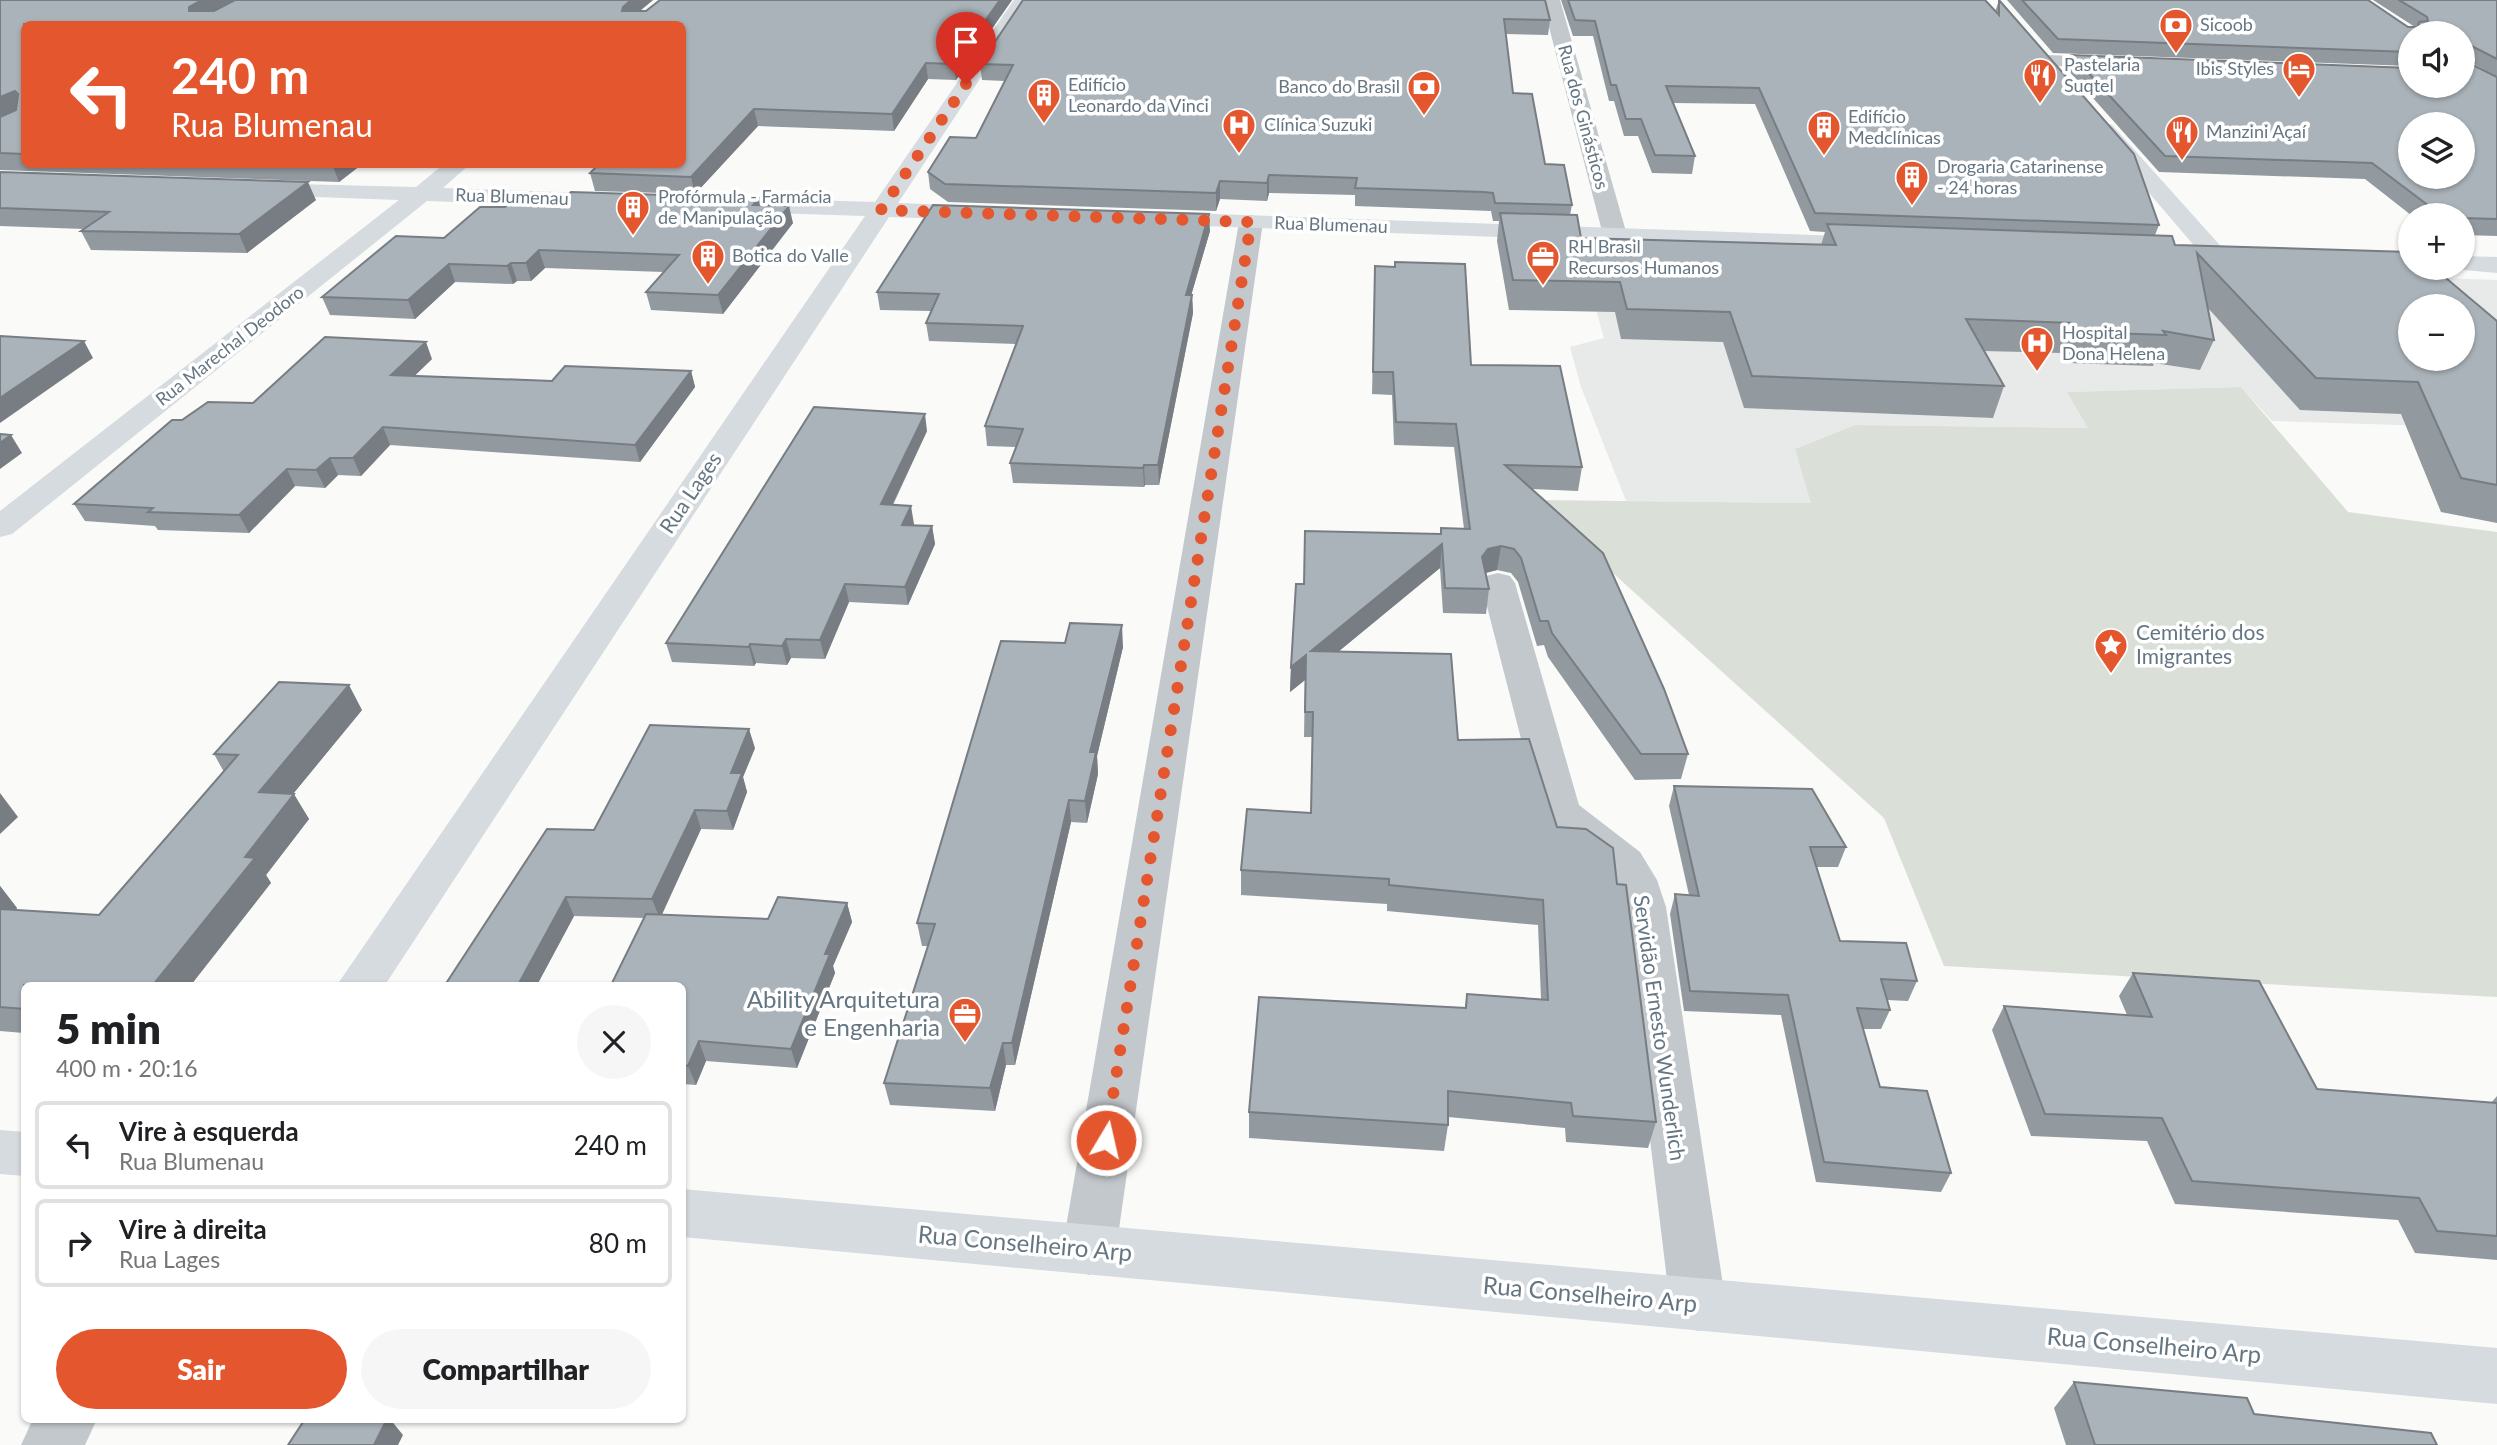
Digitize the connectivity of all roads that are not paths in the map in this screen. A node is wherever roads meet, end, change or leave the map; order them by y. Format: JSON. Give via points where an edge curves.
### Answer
{"nodes":[{"id":1,"x":1023,"y":0,"type":"edge"},
{"id":2,"x":1551,"y":0,"type":"edge"},
{"id":3,"x":2041,"y":55,"type":"joint"},
{"id":4,"x":2140,"y":64,"type":"edge"},
{"id":5,"x":2063,"y":80,"type":"edge"},
{"id":6,"x":2089,"y":110,"type":"edge"},
{"id":7,"x":454,"y":168,"type":"edge"},
{"id":8,"x":231,"y":187,"type":"edge"},
{"id":9,"x":422,"y":194,"type":"junction"},
{"id":10,"x":645,"y":202,"type":"edge"},
{"id":11,"x":714,"y":204,"type":"edge"},
{"id":12,"x":881,"y":210,"type":"junction"},
{"id":13,"x":1005,"y":214,"type":"edge"},
{"id":14,"x":1128,"y":218,"type":"edge"},
{"id":15,"x":1251,"y":222,"type":"junction"},
{"id":16,"x":1615,"y":235,"type":"junction"},
{"id":17,"x":1891,"y":245,"type":"edge"},
{"id":18,"x":2178,"y":256,"type":"edge"},
{"id":19,"x":2217,"y":257,"type":"junction"},
{"id":20,"x":2245,"y":258,"type":"edge"},
{"id":21,"x":2475,"y":264,"type":"edge"},
{"id":22,"x":2497,"y":265,"type":"edge"},
{"id":23,"x":0,"y":527,"type":"edge"},
{"id":24,"x":1498,"y":583,"type":"dead end"},
{"id":25,"x":362,"y":982,"type":"edge"},
{"id":26,"x":0,"y":1152,"type":"edge"},
{"id":27,"x":21,"y":1154,"type":"edge"},
{"id":28,"x":686,"y":1213,"type":"edge"},
{"id":29,"x":1089,"y":1250,"type":"junction"},
{"id":30,"x":1698,"y":1305,"type":"junction"},
{"id":31,"x":2497,"y":1376,"type":"edge"},
{"id":32,"x":65,"y":1423,"type":"edge"},
{"id":33,"x":51,"y":1445,"type":"edge"}],
"edges":[{"from":1,"to":12,"type":"main road","name":"Rua Lages"},
{"from":2,"to":16,"type":"street","name":"Rua dos Ginásticos"},
{"from":3,"to":4,"type":"street"},
{"from":3,"to":5,"type":"main road"},
{"from":6,"to":19,"type":"main road"},
{"from":7,"to":9,"type":"main road","name":"Rua Marechal Deodoro"},
{"from":8,"to":9,"type":"main road","name":"Rua Blumenau"},
{"from":9,"to":10,"type":"main road","name":"Rua Blumenau"},
{"from":9,"to":23,"type":"main road","name":"Rua Marechal Deodoro"},
{"from":11,"to":12,"type":"main road"},
{"from":12,"to":13,"type":"main road"},
{"from":12,"to":25,"type":"main road","name":"Rua Lages"},
{"from":14,"to":15,"type":"main road","name":"Rua Blumenau"},
{"from":15,"to":16,"type":"main road","name":"Rua Blumenau"},
{"from":15,"to":29,"type":"street"},
{"from":16,"to":17,"type":"main road","name":"Rua Blumenau"},
{"from":18,"to":19,"type":"main road"},
{"from":19,"to":20,"type":"main road"},
{"from":21,"to":22,"type":"main road"},
{"from":24,"to":30,"type":"street","name":"Servidão Ernesto Wunderlich","via":[[1560,809],[1570,824],[1619,857],[1637,884],[1644,907]]},
{"from":26,"to":27,"type":"main road"},
{"from":28,"to":29,"type":"main road","name":"Rua Conselheiro Arp"},
{"from":29,"to":30,"type":"main road","name":"Rua Conselheiro Arp"},
{"from":30,"to":31,"type":"main road","name":"Rua Conselheiro Arp"},
{"from":32,"to":33,"type":"street"}]}
